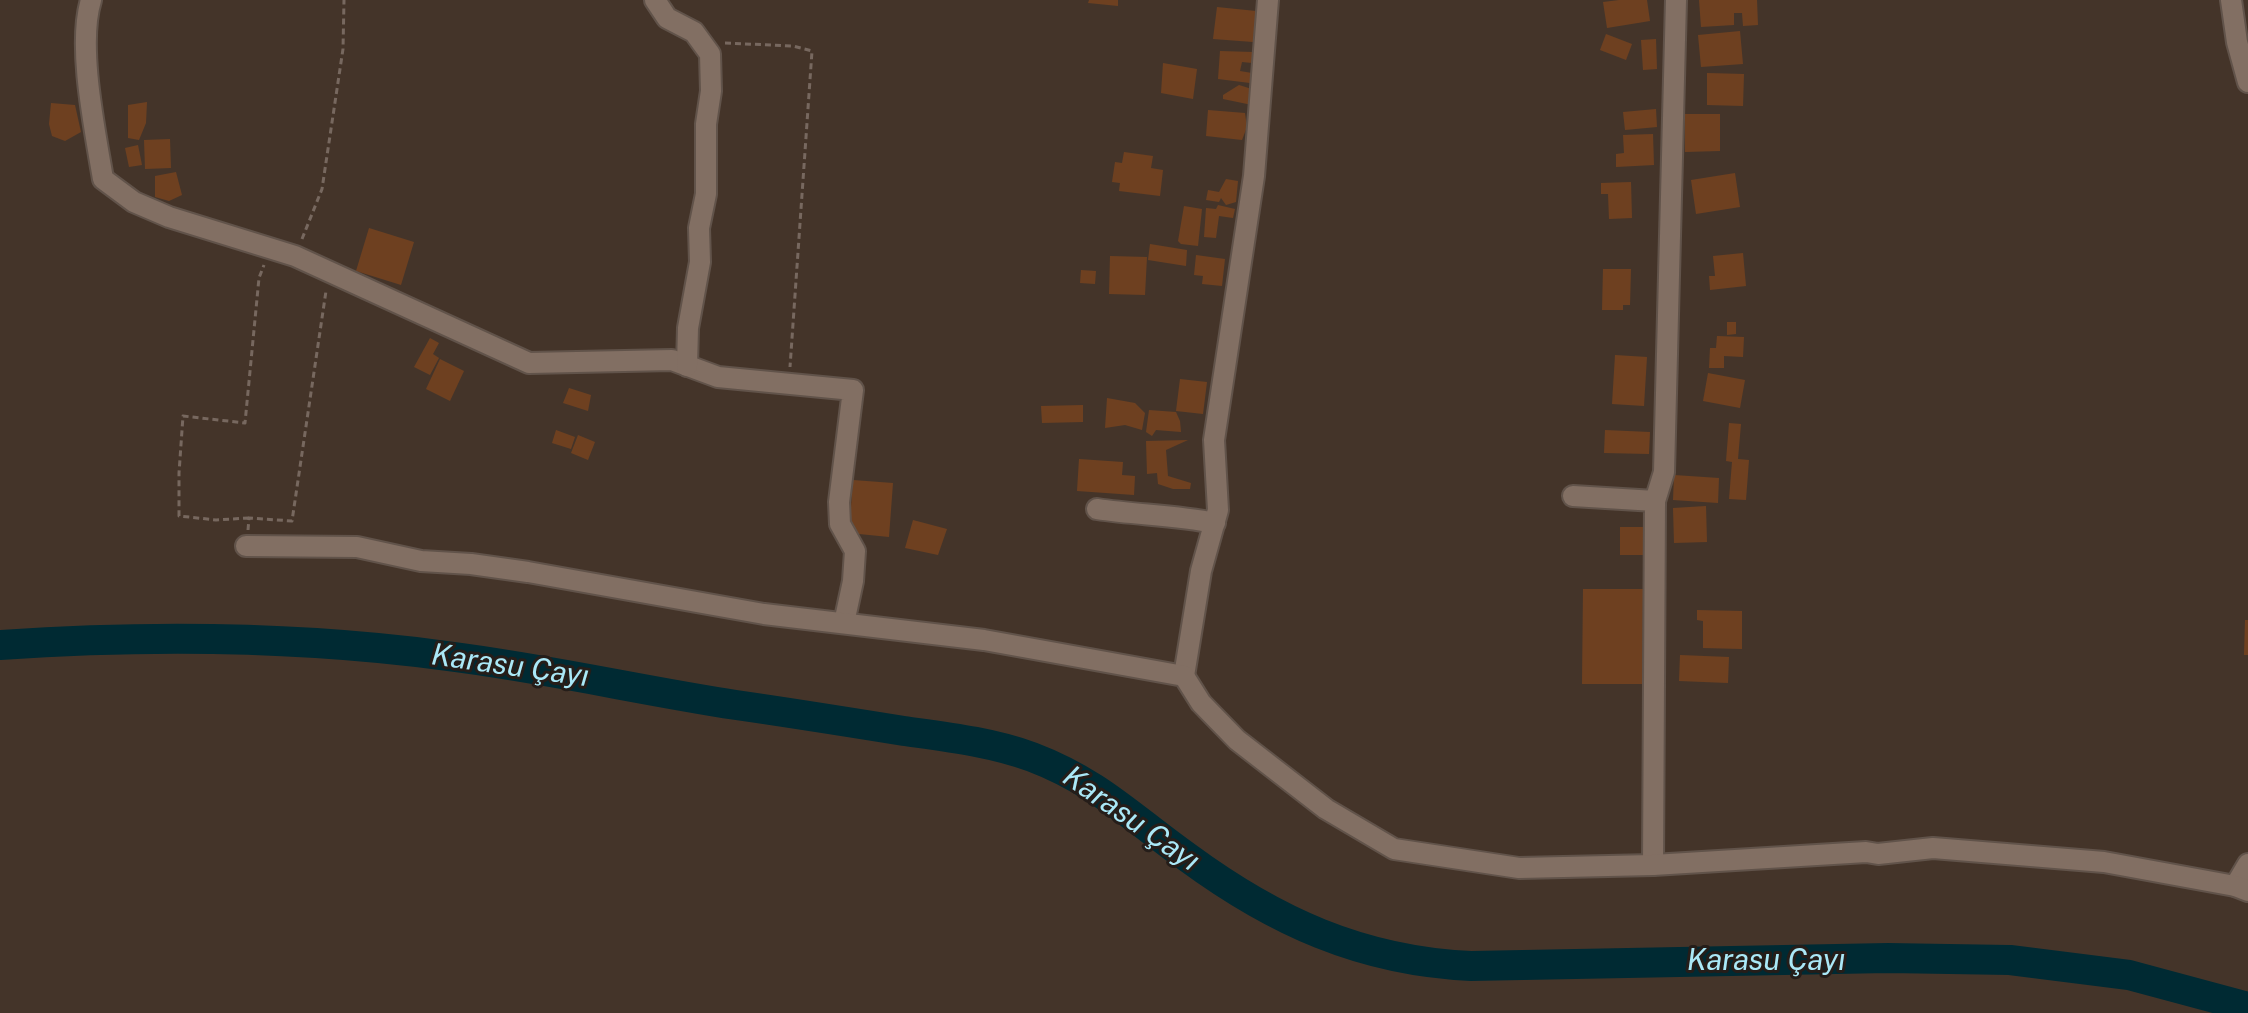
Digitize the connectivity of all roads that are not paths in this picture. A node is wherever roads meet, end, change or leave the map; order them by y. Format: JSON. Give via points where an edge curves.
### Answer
{"nodes":[{"id":1,"x":91,"y":0,"type":"edge"},
{"id":2,"x":655,"y":0,"type":"edge"},
{"id":3,"x":1268,"y":0,"type":"edge"},
{"id":4,"x":1676,"y":0,"type":"edge"},
{"id":5,"x":2231,"y":0,"type":"edge"},
{"id":6,"x":2248,"y":82,"type":"edge"},
{"id":7,"x":687,"y":366,"type":"junction"},
{"id":8,"x":1573,"y":496,"type":"dead end"},
{"id":9,"x":1655,"y":501,"type":"junction"},
{"id":10,"x":1097,"y":509,"type":"dead end"},
{"id":11,"x":1215,"y":523,"type":"junction"},
{"id":12,"x":246,"y":546,"type":"road end"},
{"id":13,"x":844,"y":623,"type":"junction"},
{"id":14,"x":1184,"y":676,"type":"junction"},
{"id":15,"x":2248,"y":864,"type":"edge"},
{"id":16,"x":1653,"y":865,"type":"junction"},
{"id":17,"x":2241,"y":889,"type":"edge"}],
"edges":[{"from":1,"to":7,"type":"street","via":[[86,18],[91,107],[103,179],[134,202],[271,246],[529,363],[672,360]]},
{"from":2,"to":7,"type":"street","via":[[667,18],[694,32],[710,54],[706,194]]},
{"from":3,"to":11,"type":"street","via":[[1254,176],[1214,440]]},
{"from":4,"to":9,"type":"street","via":[[1664,472]]},
{"from":5,"to":6,"type":"street"},
{"from":7,"to":13,"type":"street","via":[[718,377],[853,390],[840,524],[861,548]]},
{"from":8,"to":9,"type":"street"},
{"from":9,"to":16,"type":"street"},
{"from":10,"to":11,"type":"street"},
{"from":11,"to":14,"type":"street","via":[[1201,571]]},
{"from":12,"to":13,"type":"street","via":[[357,547]]},
{"from":13,"to":14,"type":"street","via":[[984,640]]},
{"from":14,"to":16,"type":"street","via":[[1201,703],[1237,740],[1326,809],[1394,849],[1519,868]]},
{"from":15,"to":17,"type":"street"},
{"from":16,"to":17,"type":"street","via":[[1933,848],[2104,862]]}]}
